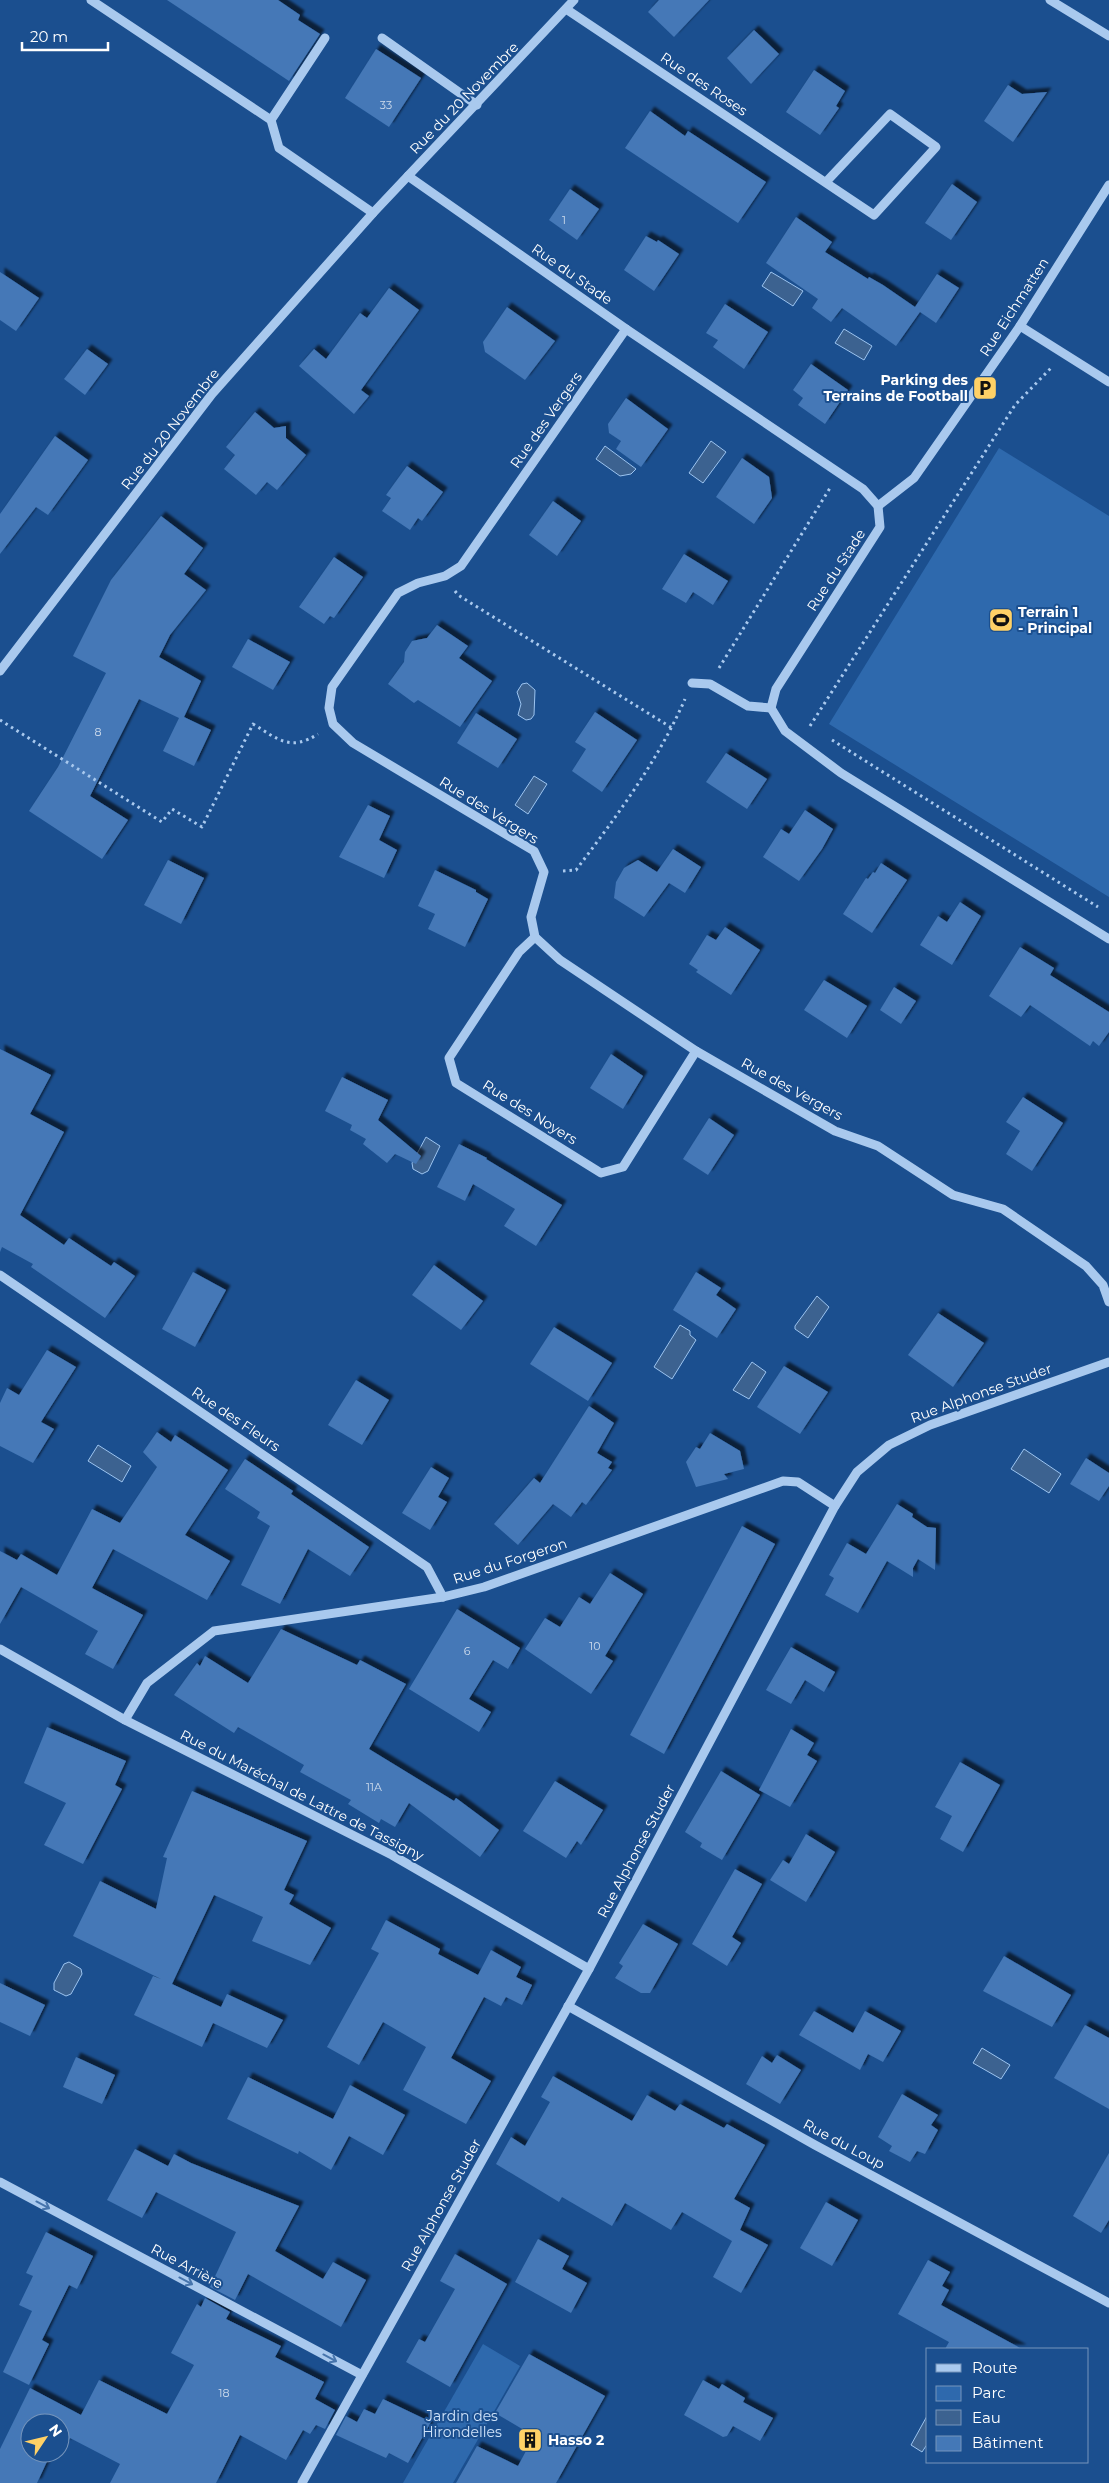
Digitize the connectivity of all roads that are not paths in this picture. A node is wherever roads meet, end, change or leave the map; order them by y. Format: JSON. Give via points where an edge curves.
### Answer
{"nodes":[{"id":1,"x":91,"y":0,"type":"edge"},
{"id":2,"x":574,"y":0,"type":"edge"},
{"id":3,"x":1050,"y":0,"type":"edge"},
{"id":4,"x":566,"y":9,"type":"junction"},
{"id":5,"x":1109,"y":36,"type":"edge"},
{"id":6,"x":325,"y":38,"type":"dead end"},
{"id":7,"x":382,"y":38,"type":"dead end"},
{"id":8,"x":477,"y":105,"type":"junction"},
{"id":9,"x":271,"y":120,"type":"junction"},
{"id":10,"x":408,"y":176,"type":"junction"},
{"id":11,"x":826,"y":182,"type":"junction"},
{"id":12,"x":1109,"y":185,"type":"edge"},
{"id":13,"x":373,"y":213,"type":"junction"},
{"id":14,"x":1020,"y":326,"type":"junction"},
{"id":15,"x":626,"y":330,"type":"junction"},
{"id":16,"x":1109,"y":382,"type":"edge"},
{"id":17,"x":878,"y":506,"type":"junction"},
{"id":18,"x":0,"y":671,"type":"edge"},
{"id":19,"x":692,"y":683,"type":"road end"},
{"id":20,"x":771,"y":708,"type":"junction"},
{"id":21,"x":535,"y":937,"type":"junction"},
{"id":22,"x":1109,"y":939,"type":"edge"},
{"id":23,"x":696,"y":1051,"type":"junction"},
{"id":24,"x":0,"y":1275,"type":"edge"},
{"id":25,"x":1109,"y":1302,"type":"edge"},
{"id":26,"x":1109,"y":1362,"type":"edge"},
{"id":27,"x":835,"y":1506,"type":"junction"},
{"id":28,"x":443,"y":1597,"type":"junction"},
{"id":29,"x":0,"y":1649,"type":"edge"},
{"id":30,"x":125,"y":1720,"type":"junction"},
{"id":31,"x":589,"y":1969,"type":"junction"},
{"id":32,"x":568,"y":2006,"type":"junction"},
{"id":33,"x":0,"y":2182,"type":"edge"},
{"id":34,"x":1109,"y":2302,"type":"edge"},
{"id":35,"x":362,"y":2375,"type":"junction"},
{"id":36,"x":302,"y":2483,"type":"edge"}],
"edges":[{"from":1,"to":9,"type":"street"},
{"from":2,"to":4,"type":"street","name":"Rue du 20 Novembre"},
{"from":3,"to":5,"type":"street"},
{"from":4,"to":8,"type":"street","name":"Rue du 20 Novembre"},
{"from":4,"to":11,"type":"street","name":"Rue des Roses"},
{"from":6,"to":9,"type":"street"},
{"from":7,"to":8,"type":"street"},
{"from":8,"to":10,"type":"street","name":"Rue du 20 Novembre"},
{"from":9,"to":13,"type":"street","via":[[279,148]]},
{"from":10,"to":13,"type":"street","name":"Rue du 20 Novembre"},
{"from":10,"to":15,"type":"street","name":"Rue du Stade"},
{"from":11,"to":11,"type":"street","name":"Rue des Roses","via":[[874,215],[936,147],[890,114]]},
{"from":12,"to":14,"type":"street","name":"Rue Eichmatten"},
{"from":13,"to":18,"type":"street","name":"Rue du 20 Novembre","via":[[212,394]]},
{"from":14,"to":16,"type":"street"},
{"from":14,"to":17,"type":"street","name":"Rue Eichmatten","via":[[914,478]]},
{"from":15,"to":17,"type":"street","name":"Rue du Stade","via":[[839,472],[863,489]]},
{"from":15,"to":21,"type":"street","name":"Rue des Vergers","via":[[461,566],[445,576],[418,583],[398,593],[332,687],[328,708],[333,724],[353,743],[534,851],[544,872],[531,917]]},
{"from":17,"to":20,"type":"street","name":"Rue du Stade","via":[[880,527],[776,689]]},
{"from":19,"to":20,"type":"street","via":[[710,684],[748,706]]},
{"from":20,"to":22,"type":"street","via":[[785,731],[841,773]]},
{"from":21,"to":23,"type":"street","name":"Rue des Vergers","via":[[560,960]]},
{"from":21,"to":23,"type":"street","name":"Rue des Noyers","via":[[520,952],[448,1058],[456,1083],[601,1173],[623,1167]]},
{"from":23,"to":25,"type":"street","name":"Rue des Vergers","via":[[835,1131],[878,1146],[953,1195],[1003,1209],[1086,1266],[1104,1285]]},
{"from":24,"to":28,"type":"street","name":"Rue des Fleurs","via":[[427,1567]]},
{"from":26,"to":27,"type":"street","name":"Rue Alphonse Studer","via":[[930,1425],[889,1444],[857,1472]]},
{"from":27,"to":28,"type":"street","name":"Rue du Forgeron","via":[[798,1482],[783,1480],[484,1587]]},
{"from":27,"to":31,"type":"street","name":"Rue Alphonse Studer"},
{"from":28,"to":30,"type":"street","name":"Rue du Forgeron","via":[[214,1631],[146,1683]]},
{"from":29,"to":30,"type":"street","name":"Rue du Maréchal de Lattre de Tassigny"},
{"from":30,"to":31,"type":"street","name":"Rue du Maréchal de Lattre de Tassigny","via":[[392,1855]]},
{"from":31,"to":32,"type":"street","name":"Rue Alphonse Studer"},
{"from":32,"to":34,"type":"street","name":"Rue du Loup","via":[[824,2150]]},
{"from":32,"to":35,"type":"street","name":"Rue Alphonse Studer"},
{"from":33,"to":35,"type":"street","name":"Rue Arrière","one_way":true},
{"from":35,"to":36,"type":"street","name":"Rue Alphonse Studer"}]}
